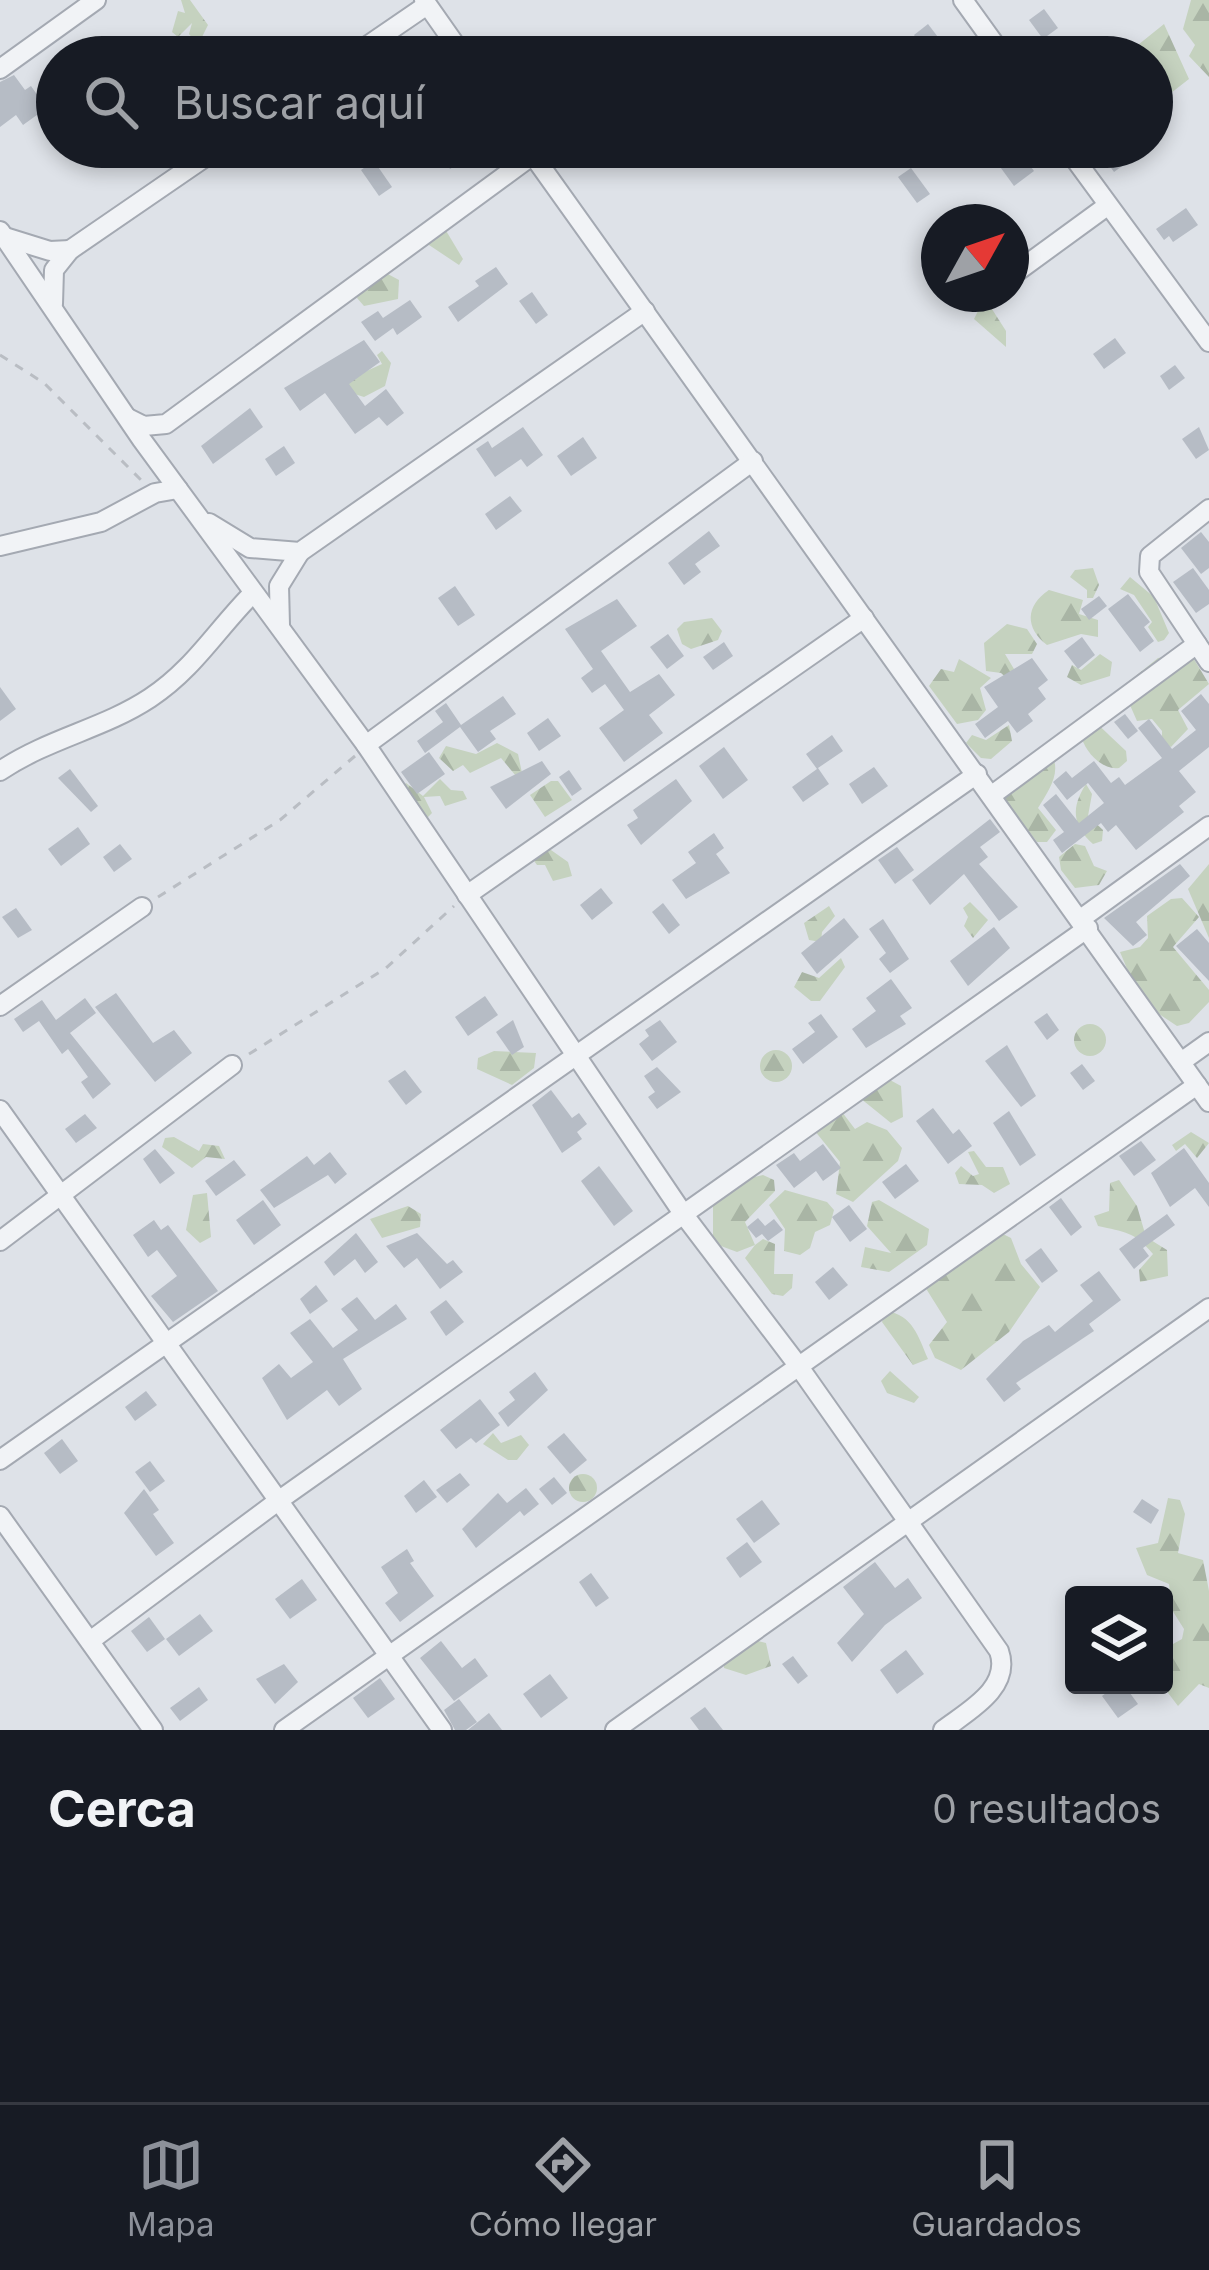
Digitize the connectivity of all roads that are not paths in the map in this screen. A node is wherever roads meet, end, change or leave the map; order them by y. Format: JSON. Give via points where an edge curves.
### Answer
{"nodes":[{"id":1,"x":96,"y":0,"type":"edge"},
{"id":2,"x":963,"y":0,"type":"edge"},
{"id":3,"x":426,"y":2,"type":"edge"},
{"id":4,"x":46,"y":36,"type":"edge"},
{"id":5,"x":380,"y":36,"type":"edge"},
{"id":6,"x":449,"y":36,"type":"edge"},
{"id":7,"x":989,"y":36,"type":"edge"},
{"id":8,"x":36,"y":43,"type":"edge"},
{"id":9,"x":0,"y":69,"type":"edge"},
{"id":10,"x":189,"y":168,"type":"edge"},
{"id":11,"x":507,"y":168,"type":"edge"},
{"id":12,"x":542,"y":168,"type":"edge"},
{"id":13,"x":1081,"y":168,"type":"edge"},
{"id":14,"x":1107,"y":206,"type":"junction"},
{"id":15,"x":2,"y":234,"type":"edge"},
{"id":16,"x":70,"y":250,"type":"junction"},
{"id":17,"x":1029,"y":263,"type":"edge"},
{"id":18,"x":53,"y":307,"type":"junction"},
{"id":19,"x":645,"y":311,"type":"junction"},
{"id":20,"x":1209,"y":342,"type":"edge"},
{"id":21,"x":128,"y":418,"type":"junction"},
{"id":22,"x":166,"y":424,"type":"junction"},
{"id":23,"x":753,"y":461,"type":"junction"},
{"id":24,"x":159,"y":462,"type":"junction"},
{"id":25,"x":178,"y":489,"type":"junction"},
{"id":26,"x":1209,"y":509,"type":"edge"},
{"id":27,"x":196,"y":513,"type":"junction"},
{"id":28,"x":0,"y":546,"type":"edge"},
{"id":29,"x":300,"y":552,"type":"junction"},
{"id":30,"x":253,"y":593,"type":"junction"},
{"id":31,"x":864,"y":618,"type":"junction"},
{"id":32,"x":280,"y":630,"type":"junction"},
{"id":33,"x":1197,"y":644,"type":"junction"},
{"id":34,"x":1209,"y":662,"type":"edge"},
{"id":35,"x":366,"y":745,"type":"junction"},
{"id":36,"x":0,"y":771,"type":"edge"},
{"id":37,"x":977,"y":774,"type":"junction"},
{"id":38,"x":992,"y":795,"type":"junction"},
{"id":39,"x":1209,"y":826,"type":"edge"},
{"id":40,"x":467,"y":895,"type":"junction"},
{"id":41,"x":142,"y":907,"type":"road end"},
{"id":42,"x":1085,"y":923,"type":"junction"},
{"id":43,"x":0,"y":1006,"type":"edge"},
{"id":44,"x":1209,"y":1042,"type":"edge"},
{"id":45,"x":573,"y":1056,"type":"junction"},
{"id":46,"x":1181,"y":1062,"type":"junction"},
{"id":47,"x":232,"y":1065,"type":"road end"},
{"id":48,"x":1197,"y":1085,"type":"junction"},
{"id":49,"x":1209,"y":1102,"type":"edge"},
{"id":50,"x":0,"y":1110,"type":"edge"},
{"id":51,"x":61,"y":1198,"type":"junction"},
{"id":52,"x":684,"y":1215,"type":"junction"},
{"id":53,"x":0,"y":1241,"type":"edge"},
{"id":54,"x":1209,"y":1308,"type":"edge"},
{"id":55,"x":169,"y":1346,"type":"junction"},
{"id":56,"x":797,"y":1364,"type":"junction"},
{"id":57,"x":0,"y":1460,"type":"edge"},
{"id":58,"x":278,"y":1501,"type":"junction"},
{"id":59,"x":0,"y":1516,"type":"edge"},
{"id":60,"x":908,"y":1522,"type":"junction"},
{"id":61,"x":90,"y":1641,"type":"junction"},
{"id":62,"x":389,"y":1656,"type":"junction"},
{"id":63,"x":153,"y":1730,"type":"edge"},
{"id":64,"x":284,"y":1730,"type":"edge"},
{"id":65,"x":442,"y":1730,"type":"edge"},
{"id":66,"x":615,"y":1730,"type":"edge"},
{"id":67,"x":943,"y":1730,"type":"edge"}],
"edges":[{"from":1,"to":4,"type":"street"},
{"from":2,"to":7,"type":"street"},
{"from":3,"to":5,"type":"street"},
{"from":3,"to":6,"type":"street"},
{"from":8,"to":9,"type":"street"},
{"from":10,"to":16,"type":"street"},
{"from":11,"to":22,"type":"street"},
{"from":12,"to":19,"type":"street"},
{"from":13,"to":14,"type":"street"},
{"from":14,"to":17,"type":"street"},
{"from":14,"to":20,"type":"street"},
{"from":15,"to":16,"type":"street"},
{"from":15,"to":18,"type":"street"},
{"from":16,"to":18,"type":"street","via":[[54,270]]},
{"from":18,"to":21,"type":"street"},
{"from":19,"to":23,"type":"street"},
{"from":19,"to":29,"type":"street"},
{"from":21,"to":22,"type":"street"},
{"from":21,"to":24,"type":"street"},
{"from":22,"to":24,"type":"street"},
{"from":23,"to":31,"type":"street"},
{"from":23,"to":35,"type":"street"},
{"from":24,"to":25,"type":"street"},
{"from":25,"to":27,"type":"street"},
{"from":25,"to":28,"type":"street","via":[[101,522]]},
{"from":26,"to":33,"type":"street","via":[[1150,556],[1149,572]]},
{"from":27,"to":29,"type":"street","via":[[250,548]]},
{"from":27,"to":30,"type":"street"},
{"from":29,"to":32,"type":"street","via":[[279,586]]},
{"from":30,"to":32,"type":"street"},
{"from":30,"to":36,"type":"street","via":[[196,662],[145,702],[40,744]]},
{"from":31,"to":37,"type":"street"},
{"from":31,"to":40,"type":"street"},
{"from":32,"to":35,"type":"street"},
{"from":33,"to":34,"type":"street"},
{"from":33,"to":38,"type":"street"},
{"from":35,"to":40,"type":"street"},
{"from":37,"to":38,"type":"street"},
{"from":37,"to":45,"type":"street"},
{"from":38,"to":42,"type":"street"},
{"from":39,"to":42,"type":"street"},
{"from":40,"to":45,"type":"street"},
{"from":41,"to":43,"type":"street"},
{"from":42,"to":46,"type":"street"},
{"from":42,"to":52,"type":"street"},
{"from":44,"to":46,"type":"street"},
{"from":45,"to":52,"type":"street"},
{"from":45,"to":55,"type":"street"},
{"from":46,"to":48,"type":"street"},
{"from":47,"to":51,"type":"street"},
{"from":48,"to":49,"type":"street"},
{"from":48,"to":56,"type":"street"},
{"from":50,"to":51,"type":"street"},
{"from":51,"to":53,"type":"street"},
{"from":51,"to":55,"type":"street"},
{"from":52,"to":56,"type":"street"},
{"from":52,"to":58,"type":"street"},
{"from":54,"to":60,"type":"street"},
{"from":55,"to":57,"type":"street"},
{"from":55,"to":58,"type":"street"},
{"from":56,"to":60,"type":"street"},
{"from":56,"to":62,"type":"street"},
{"from":58,"to":61,"type":"street"},
{"from":58,"to":62,"type":"street"},
{"from":59,"to":61,"type":"street"},
{"from":60,"to":66,"type":"street"},
{"from":60,"to":67,"type":"street","via":[[1003,1662],[992,1690]]},
{"from":61,"to":63,"type":"street"},
{"from":62,"to":64,"type":"street"},
{"from":62,"to":65,"type":"street"}]}
